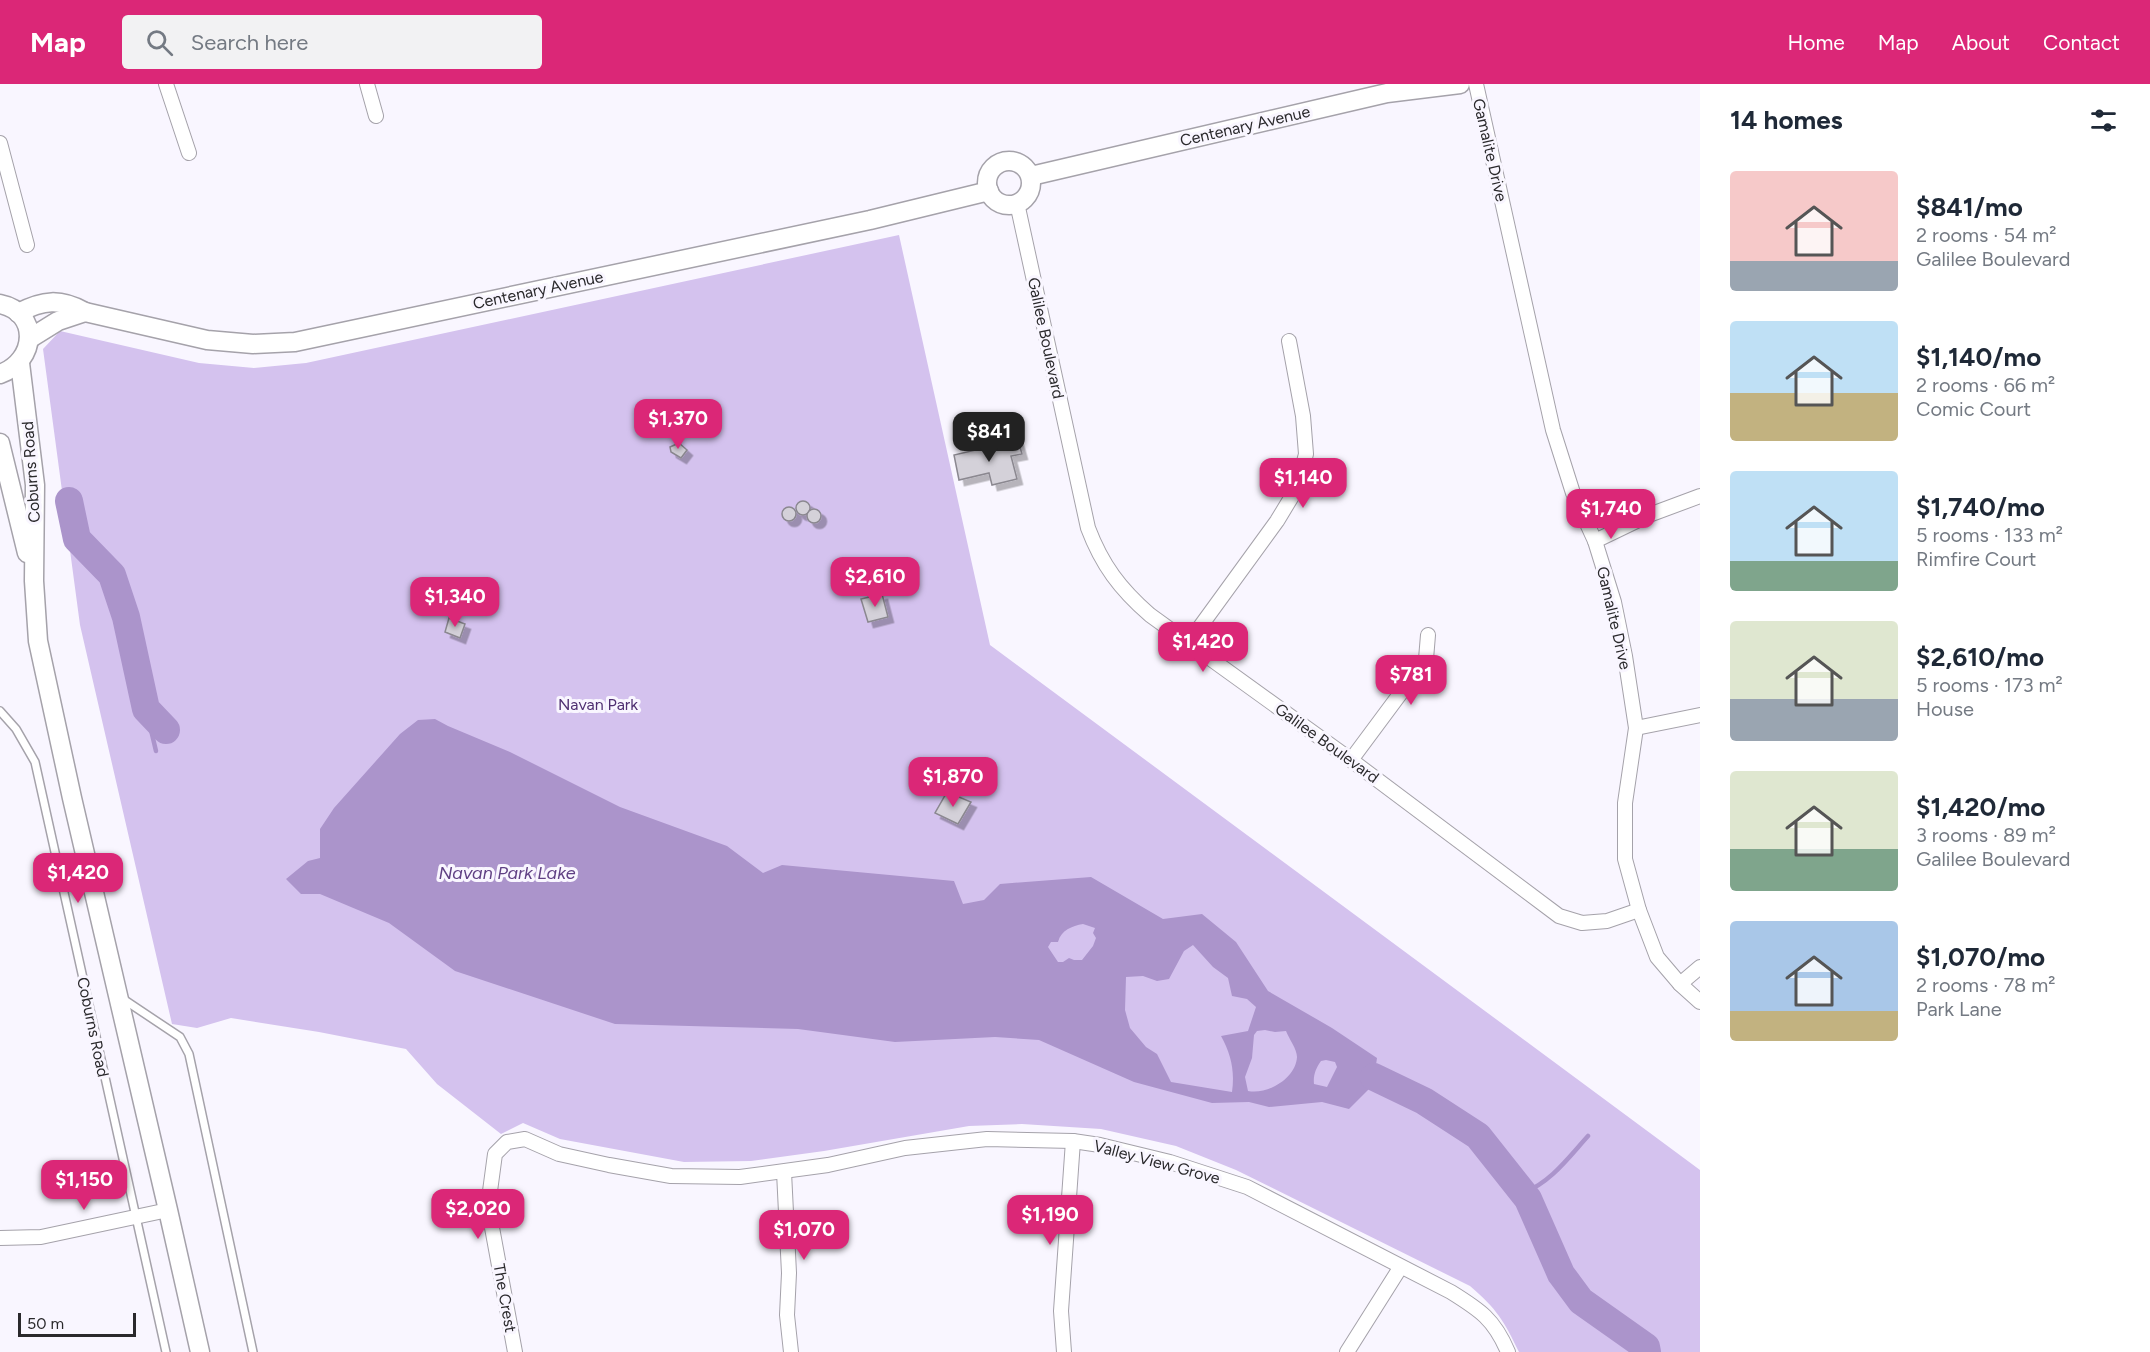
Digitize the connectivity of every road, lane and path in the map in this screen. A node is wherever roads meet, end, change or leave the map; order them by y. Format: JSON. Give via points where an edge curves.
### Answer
{"nodes":[{"id":1,"x":166,"y":84,"type":"edge"},
{"id":2,"x":367,"y":84,"type":"edge"},
{"id":3,"x":1460,"y":84,"type":"edge"},
{"id":4,"x":1476,"y":84,"type":"edge"},
{"id":5,"x":376,"y":116,"type":"dead end"},
{"id":6,"x":0,"y":143,"type":"edge"},
{"id":7,"x":189,"y":153,"type":"dead end"},
{"id":8,"x":1031,"y":176,"type":"junction"},
{"id":9,"x":989,"y":191,"type":"junction"},
{"id":10,"x":1017,"y":203,"type":"junction"},
{"id":11,"x":27,"y":245,"type":"dead end"},
{"id":12,"x":0,"y":287,"type":"edge"},
{"id":13,"x":8,"y":307,"type":"edge"},
{"id":14,"x":85,"y":312,"type":"junction"},
{"id":15,"x":29,"y":339,"type":"junction"},
{"id":16,"x":1289,"y":341,"type":"dead end"},
{"id":17,"x":20,"y":363,"type":"junction"},
{"id":18,"x":0,"y":374,"type":"edge"},
{"id":19,"x":0,"y":443,"type":"edge"},
{"id":20,"x":1700,"y":496,"type":"edge"},
{"id":21,"x":1595,"y":540,"type":"junction"},
{"id":22,"x":34,"y":581,"type":"junction"},
{"id":23,"x":1428,"y":635,"type":"dead end"},
{"id":24,"x":1188,"y":642,"type":"junction"},
{"id":25,"x":0,"y":711,"type":"edge"},
{"id":26,"x":1700,"y":715,"type":"edge"},
{"id":27,"x":1636,"y":728,"type":"junction"},
{"id":28,"x":1351,"y":760,"type":"junction"},
{"id":29,"x":1639,"y":910,"type":"junction"},
{"id":30,"x":1700,"y":967,"type":"edge"},
{"id":31,"x":1680,"y":984,"type":"junction"},
{"id":32,"x":118,"y":996,"type":"junction"},
{"id":33,"x":1700,"y":1002,"type":"edge"},
{"id":34,"x":1072,"y":1141,"type":"junction"},
{"id":35,"x":507,"y":1142,"type":"joint"},
{"id":36,"x":784,"y":1172,"type":"junction"},
{"id":37,"x":168,"y":1210,"type":"junction"},
{"id":38,"x":134,"y":1216,"type":"junction"},
{"id":39,"x":0,"y":1238,"type":"edge"},
{"id":40,"x":1400,"y":1268,"type":"junction"},
{"id":41,"x":166,"y":1352,"type":"edge"},
{"id":42,"x":200,"y":1352,"type":"edge"},
{"id":43,"x":253,"y":1352,"type":"edge"},
{"id":44,"x":514,"y":1352,"type":"edge"},
{"id":45,"x":791,"y":1352,"type":"edge"},
{"id":46,"x":1064,"y":1352,"type":"edge"},
{"id":47,"x":1347,"y":1352,"type":"edge"},
{"id":48,"x":1508,"y":1352,"type":"edge"}],
"edges":[{"from":1,"to":7,"type":"street"},
{"from":2,"to":5,"type":"street"},
{"from":3,"to":8,"type":"street","name":"Centenary Avenue","via":[[1387,93]]},
{"from":4,"to":21,"type":"street","name":"Gamalite Drive","via":[[1552,430],[1573,493]]},
{"from":6,"to":11,"type":"street"},
{"from":8,"to":9,"type":"street","via":[[1023,165],[1002,162],[988,177]]},
{"from":8,"to":10,"type":"street","via":[[1028,196]]},
{"from":9,"to":10,"type":"street","via":[[1003,204]]},
{"from":9,"to":14,"type":"street","name":"Centenary Avenue","via":[[295,342],[207,340]]},
{"from":10,"to":24,"type":"street","name":"Galilee Boulevard","via":[[1094,544],[1128,595]]},
{"from":12,"to":13,"type":"street"},
{"from":13,"to":14,"type":"street","name":"Centenary Avenue","via":[[69,303]]},
{"from":13,"to":15,"type":"street","via":[[24,320]]},
{"from":14,"to":15,"type":"street","via":[[58,321]]},
{"from":15,"to":17,"type":"street"},
{"from":16,"to":24,"type":"street","via":[[1306,454],[1297,488]]},
{"from":17,"to":18,"type":"street"},
{"from":17,"to":22,"type":"street","name":"Coburns Road","via":[[35,486]]},
{"from":19,"to":22,"type":"street","name":"Coburns Road"},
{"from":20,"to":21,"type":"street"},
{"from":21,"to":27,"type":"street","name":"Gamalite Drive","via":[[1614,602]]},
{"from":22,"to":32,"type":"street","name":"Coburns Road","via":[[38,641]]},
{"from":23,"to":28,"type":"street","via":[[1426,659]]},
{"from":24,"to":28,"type":"street","name":"Galilee Boulevard"},
{"from":25,"to":38,"type":"lane","name":"Coburns Road","via":[[16,729],[35,762]]},
{"from":26,"to":27,"type":"street"},
{"from":27,"to":29,"type":"street","name":"Gamalite Drive","via":[[1625,803],[1625,859]]},
{"from":28,"to":29,"type":"street","name":"Galilee Boulevard","via":[[1559,915],[1582,923],[1607,921]]},
{"from":29,"to":31,"type":"street","name":"Gamalite Drive","via":[[1657,957]]},
{"from":30,"to":31,"type":"street"},
{"from":31,"to":33,"type":"street","name":"Gamalite Drive"},
{"from":32,"to":37,"type":"street","name":"Coburns Road"},
{"from":32,"to":43,"type":"lane","name":"Coburns Road","via":[[180,1037],[189,1054]]},
{"from":34,"to":36,"type":"street","name":"Valley View Grove","via":[[987,1139],[916,1146]]},
{"from":34,"to":40,"type":"street","name":"Valley View Grove","via":[[1170,1162],[1247,1187]]},
{"from":34,"to":46,"type":"street","via":[[1061,1311]]},
{"from":35,"to":36,"type":"street","name":"Valley View Grove","via":[[525,1139],[560,1154],[670,1176],[740,1177]]},
{"from":35,"to":44,"type":"street","name":"The Crest","via":[[495,1154],[488,1206]]},
{"from":36,"to":45,"type":"street"},
{"from":37,"to":38,"type":"street"},
{"from":37,"to":42,"type":"street","name":"Coburns Road"},
{"from":38,"to":39,"type":"street","via":[[41,1237]]},
{"from":38,"to":41,"type":"lane","name":"Coburns Road"},
{"from":40,"to":47,"type":"street"},
{"from":40,"to":48,"type":"street","name":"Valley View Grove","via":[[1451,1292],[1480,1311],[1501,1336]]}]}
